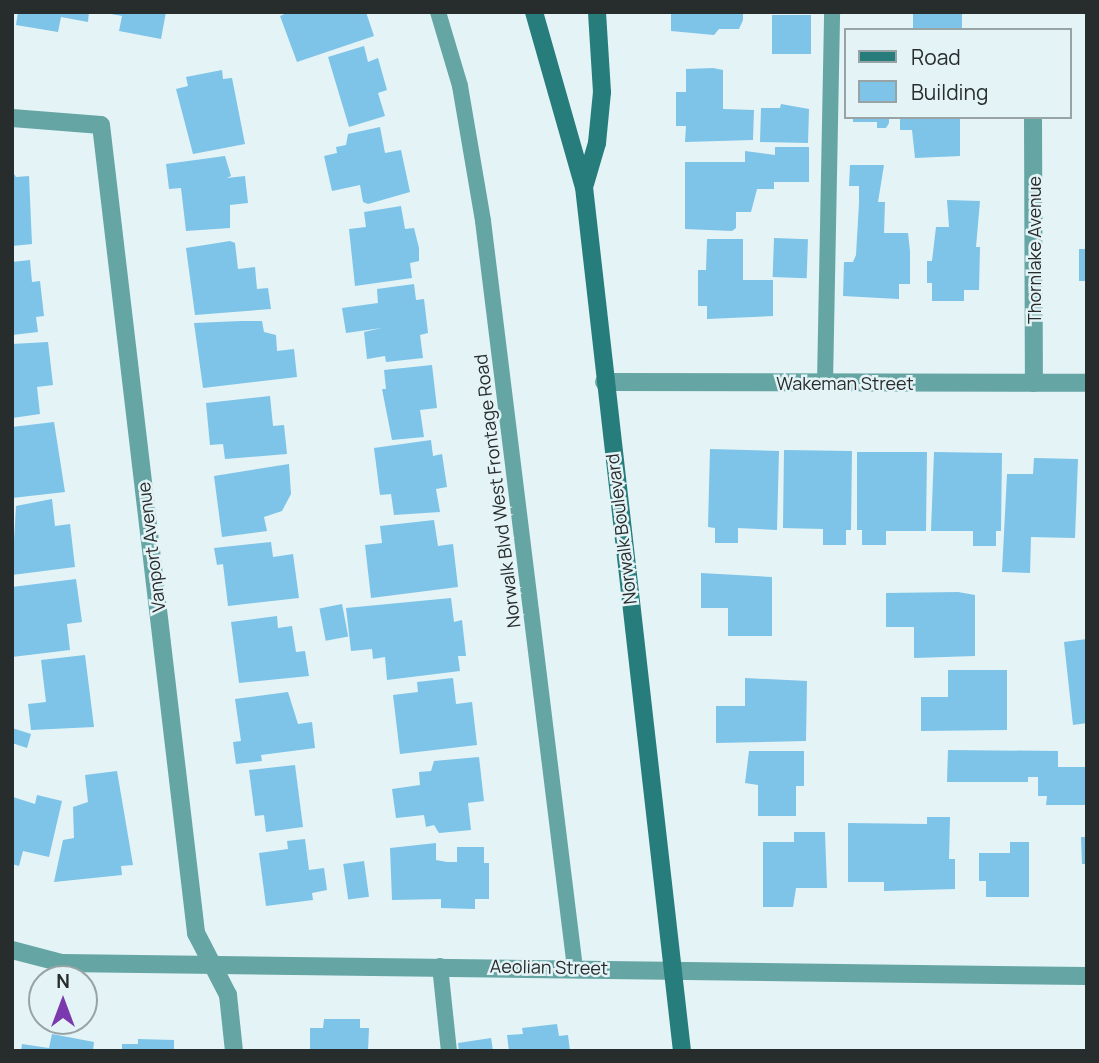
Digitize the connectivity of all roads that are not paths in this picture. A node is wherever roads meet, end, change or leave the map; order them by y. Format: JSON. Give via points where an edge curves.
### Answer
{"nodes":[{"id":1,"x":438,"y":12,"type":"edge"},
{"id":2,"x":534,"y":12,"type":"edge"},
{"id":3,"x":597,"y":12,"type":"edge"},
{"id":4,"x":832,"y":12,"type":"edge"},
{"id":5,"x":12,"y":118,"type":"edge"},
{"id":6,"x":1033,"y":119,"type":"edge"},
{"id":7,"x":584,"y":187,"type":"junction"},
{"id":8,"x":604,"y":382,"type":"junction"},
{"id":9,"x":825,"y":383,"type":"junction"},
{"id":10,"x":1034,"y":383,"type":"junction"},
{"id":11,"x":1087,"y":383,"type":"edge"},
{"id":12,"x":12,"y":950,"type":"edge"},
{"id":13,"x":212,"y":964,"type":"junction"},
{"id":14,"x":440,"y":966,"type":"junction"},
{"id":15,"x":575,"y":968,"type":"junction"},
{"id":16,"x":673,"y":969,"type":"junction"},
{"id":17,"x":1087,"y":976,"type":"edge"},
{"id":18,"x":234,"y":1051,"type":"edge"},
{"id":19,"x":449,"y":1051,"type":"edge"},
{"id":20,"x":682,"y":1051,"type":"edge"}],
"edges":[{"from":1,"to":15,"type":"lane","name":"Norwalk Blvd West Frontage Road","via":[[460,86],[484,221]]},
{"from":2,"to":7,"type":"main road","name":"Norwalk Boulevard"},
{"from":3,"to":7,"type":"main road","via":[[602,92],[597,143]]},
{"from":4,"to":9,"type":"lane"},
{"from":5,"to":13,"type":"street","name":"Vanport Avenue","via":[[101,125],[196,933]]},
{"from":6,"to":10,"type":"street","name":"Thornlake Avenue"},
{"from":7,"to":8,"type":"main road","name":"Norwalk Boulevard"},
{"from":8,"to":9,"type":"street","name":"Wakeman Street"},
{"from":8,"to":16,"type":"main road","name":"Norwalk Boulevard"},
{"from":9,"to":10,"type":"street","name":"Wakeman Street"},
{"from":10,"to":11,"type":"street","name":"Wakeman Street"},
{"from":12,"to":13,"type":"street","name":"Aeolian Street","via":[[62,963]]},
{"from":13,"to":14,"type":"street","name":"Aeolian Street"},
{"from":13,"to":18,"type":"street","name":"Vanport Avenue","via":[[228,995]]},
{"from":14,"to":15,"type":"street","name":"Aeolian Street"},
{"from":14,"to":19,"type":"lane"},
{"from":15,"to":16,"type":"street","name":"Aeolian Street"},
{"from":16,"to":17,"type":"street","name":"Aeolian Street"},
{"from":16,"to":20,"type":"main road","name":"Norwalk Boulevard"}]}
